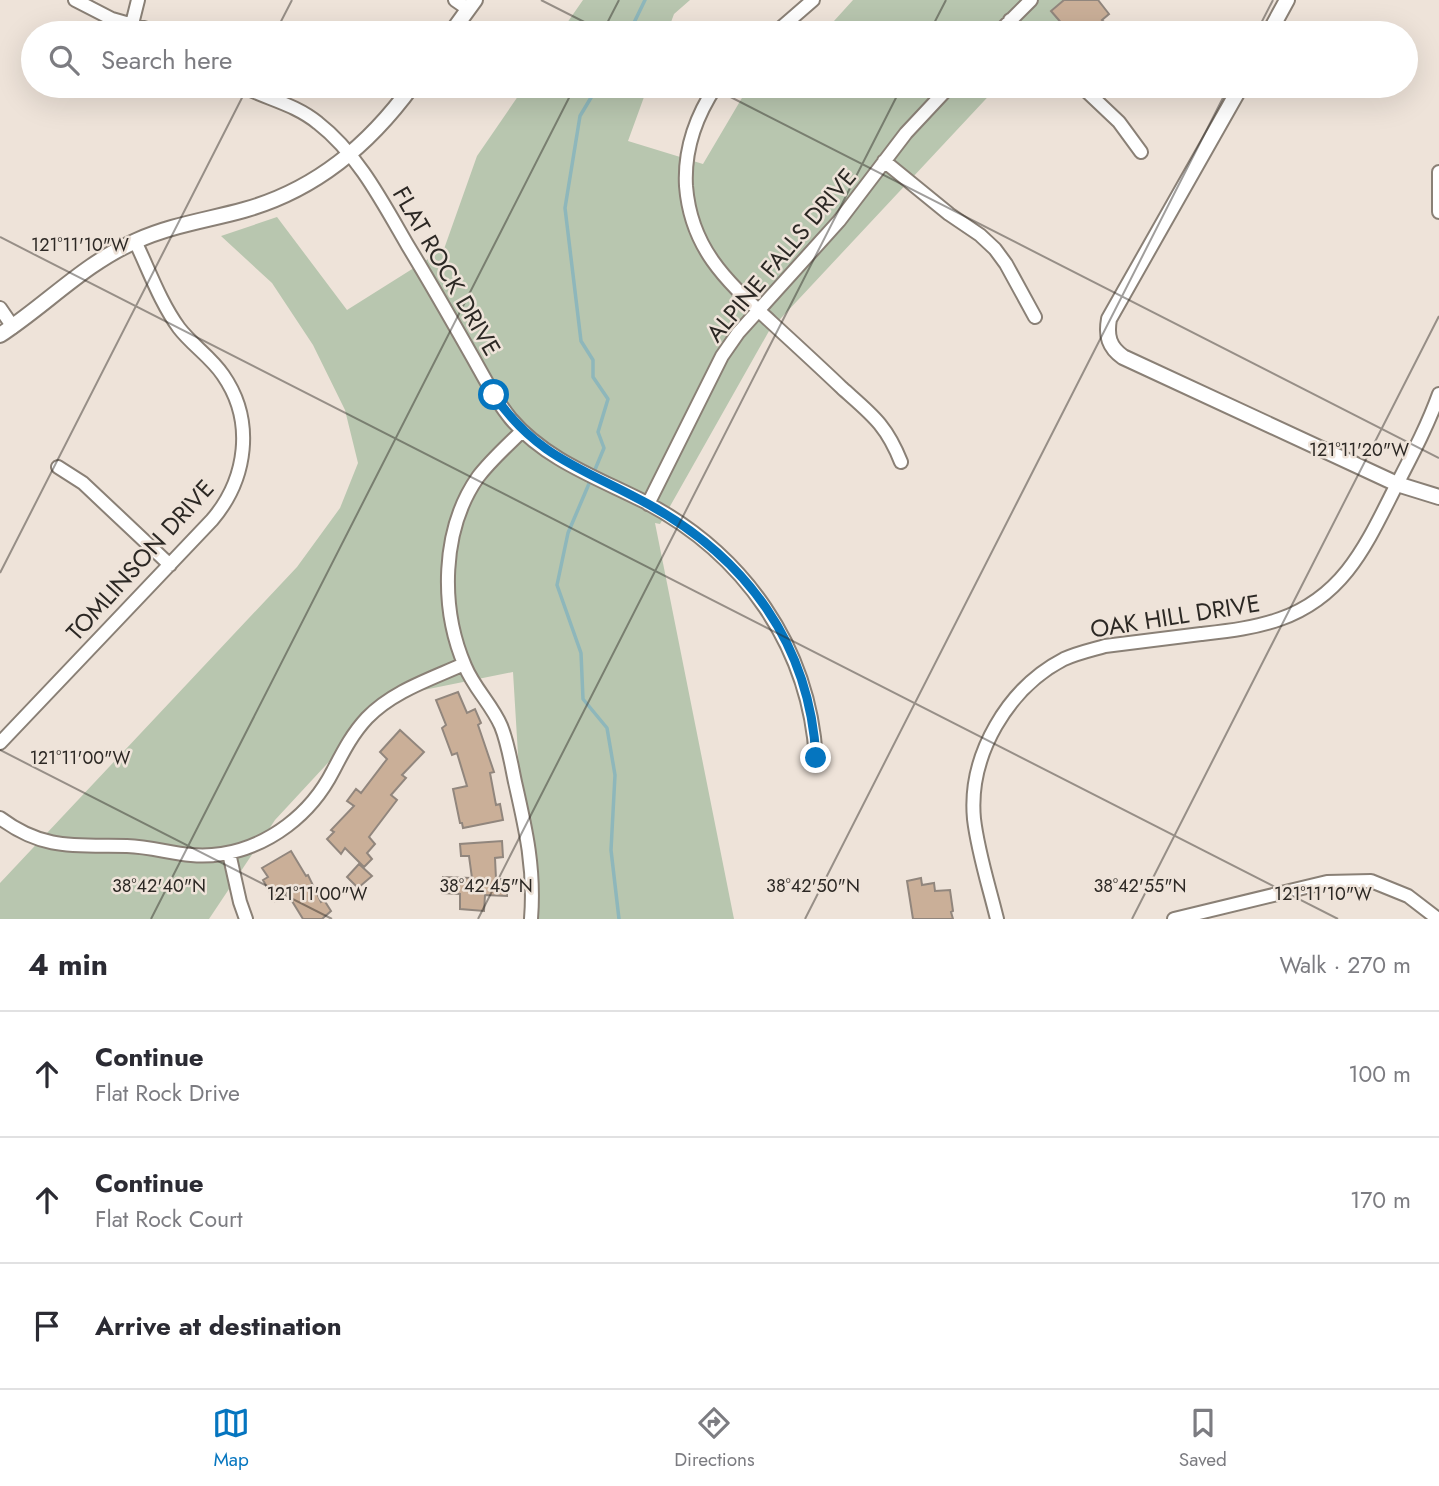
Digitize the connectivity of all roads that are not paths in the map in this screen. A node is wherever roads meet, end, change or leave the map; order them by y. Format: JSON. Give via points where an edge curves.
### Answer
{"nodes":[{"id":1,"x":75,"y":0,"type":"edge"},
{"id":2,"x":138,"y":0,"type":"edge"},
{"id":3,"x":455,"y":0,"type":"edge"},
{"id":4,"x":813,"y":0,"type":"edge"},
{"id":5,"x":1031,"y":0,"type":"edge"},
{"id":6,"x":1287,"y":0,"type":"edge"},
{"id":7,"x":471,"y":5,"type":"edge"},
{"id":8,"x":1010,"y":20,"type":"edge"},
{"id":9,"x":123,"y":21,"type":"edge"},
{"id":10,"x":133,"y":21,"type":"edge"},
{"id":11,"x":460,"y":21,"type":"edge"},
{"id":12,"x":789,"y":21,"type":"edge"},
{"id":13,"x":1276,"y":21,"type":"edge"},
{"id":14,"x":271,"y":98,"type":"edge"},
{"id":15,"x":403,"y":98,"type":"edge"},
{"id":16,"x":709,"y":98,"type":"edge"},
{"id":17,"x":939,"y":98,"type":"edge"},
{"id":18,"x":1094,"y":98,"type":"edge"},
{"id":19,"x":1234,"y":98,"type":"edge"},
{"id":20,"x":1141,"y":152,"type":"dead end"},
{"id":21,"x":349,"y":156,"type":"junction"},
{"id":22,"x":884,"y":162,"type":"junction"},
{"id":23,"x":1439,"y":172,"type":"edge"},
{"id":24,"x":1439,"y":212,"type":"edge"},
{"id":25,"x":135,"y":241,"type":"junction"},
{"id":26,"x":0,"y":308,"type":"edge"},
{"id":27,"x":758,"y":310,"type":"junction"},
{"id":28,"x":1035,"y":317,"type":"dead end"},
{"id":29,"x":13,"y":327,"type":"junction"},
{"id":30,"x":0,"y":335,"type":"edge"},
{"id":31,"x":1439,"y":394,"type":"edge"},
{"id":32,"x":522,"y":431,"type":"junction"},
{"id":33,"x":901,"y":462,"type":"dead end"},
{"id":34,"x":58,"y":467,"type":"dead end"},
{"id":35,"x":1397,"y":484,"type":"junction"},
{"id":36,"x":1439,"y":497,"type":"edge"},
{"id":37,"x":648,"y":504,"type":"junction"},
{"id":38,"x":170,"y":565,"type":"junction"},
{"id":39,"x":464,"y":664,"type":"junction"},
{"id":40,"x":0,"y":743,"type":"edge"},
{"id":41,"x":816,"y":758,"type":"dead end"},
{"id":42,"x":0,"y":818,"type":"edge"},
{"id":43,"x":229,"y":853,"type":"junction"},
{"id":44,"x":246,"y":919,"type":"edge"},
{"id":45,"x":531,"y":919,"type":"edge"},
{"id":46,"x":997,"y":919,"type":"edge"},
{"id":47,"x":1174,"y":919,"type":"edge"},
{"id":48,"x":1438,"y":919,"type":"edge"}],
"edges":[{"from":1,"to":9,"type":"street"},
{"from":2,"to":10,"type":"street"},
{"from":3,"to":7,"type":"street"},
{"from":4,"to":12,"type":"street"},
{"from":5,"to":8,"type":"street"},
{"from":6,"to":13,"type":"street"},
{"from":7,"to":11,"type":"street"},
{"from":14,"to":21,"type":"street","name":"FLAT ROCK DRIVE","via":[[302,111]]},
{"from":15,"to":21,"type":"street"},
{"from":16,"to":27,"type":"street","via":[[690,141],[686,178],[691,215],[717,270]]},
{"from":17,"to":22,"type":"street","name":"ALPINE FALLS DRIVE"},
{"from":18,"to":20,"type":"street"},
{"from":19,"to":35,"type":"street","via":[[1109,319],[1108,337],[1124,358]]},
{"from":21,"to":25,"type":"street","via":[[317,179],[272,201],[163,229]]},
{"from":21,"to":32,"type":"street","name":"FLAT ROCK DRIVE","via":[[384,204],[494,395]]},
{"from":22,"to":27,"type":"street","name":"ALPINE FALLS DRIVE","via":[[839,222]]},
{"from":22,"to":28,"type":"street","via":[[995,249]]},
{"from":23,"to":24,"type":"street"},
{"from":25,"to":29,"type":"street","via":[[93,265]]},
{"from":25,"to":38,"type":"street","name":"TOMLINSON DRIVE","via":[[168,311],[230,386],[244,432],[241,467],[227,501]]},
{"from":26,"to":29,"type":"street"},
{"from":27,"to":33,"type":"street","via":[[884,426]]},
{"from":27,"to":37,"type":"street","name":"ALPINE FALLS DRIVE","via":[[722,356]]},
{"from":29,"to":30,"type":"street"},
{"from":31,"to":35,"type":"street","name":"OAK HILL DRIVE"},
{"from":32,"to":37,"type":"street","name":"FLAT ROCK DRIVE","via":[[552,455]]},
{"from":32,"to":39,"type":"street","via":[[478,478],[453,532],[450,607]]},
{"from":34,"to":38,"type":"street","via":[[83,483]]},
{"from":35,"to":36,"type":"street"},
{"from":35,"to":46,"type":"street","name":"OAK HILL DRIVE","via":[[1350,568],[1301,610],[1253,627],[1086,651],[1050,668],[1019,693],[983,752],[974,797],[979,845]]},
{"from":37,"to":41,"type":"street","name":"FLAT ROCK DRIVE","via":[[710,545],[764,603],[805,689]]},
{"from":38,"to":40,"type":"street","name":"TOMLINSON DRIVE"},
{"from":39,"to":43,"type":"street","via":[[386,701],[354,732],[307,809],[271,837]]},
{"from":39,"to":45,"type":"street","via":[[500,724],[508,747],[531,851]]},
{"from":42,"to":43,"type":"street","via":[[29,835],[72,847],[127,846],[197,856]]},
{"from":43,"to":44,"type":"street"},
{"from":47,"to":48,"type":"street","via":[[1327,881],[1371,881],[1408,896]]}]}
